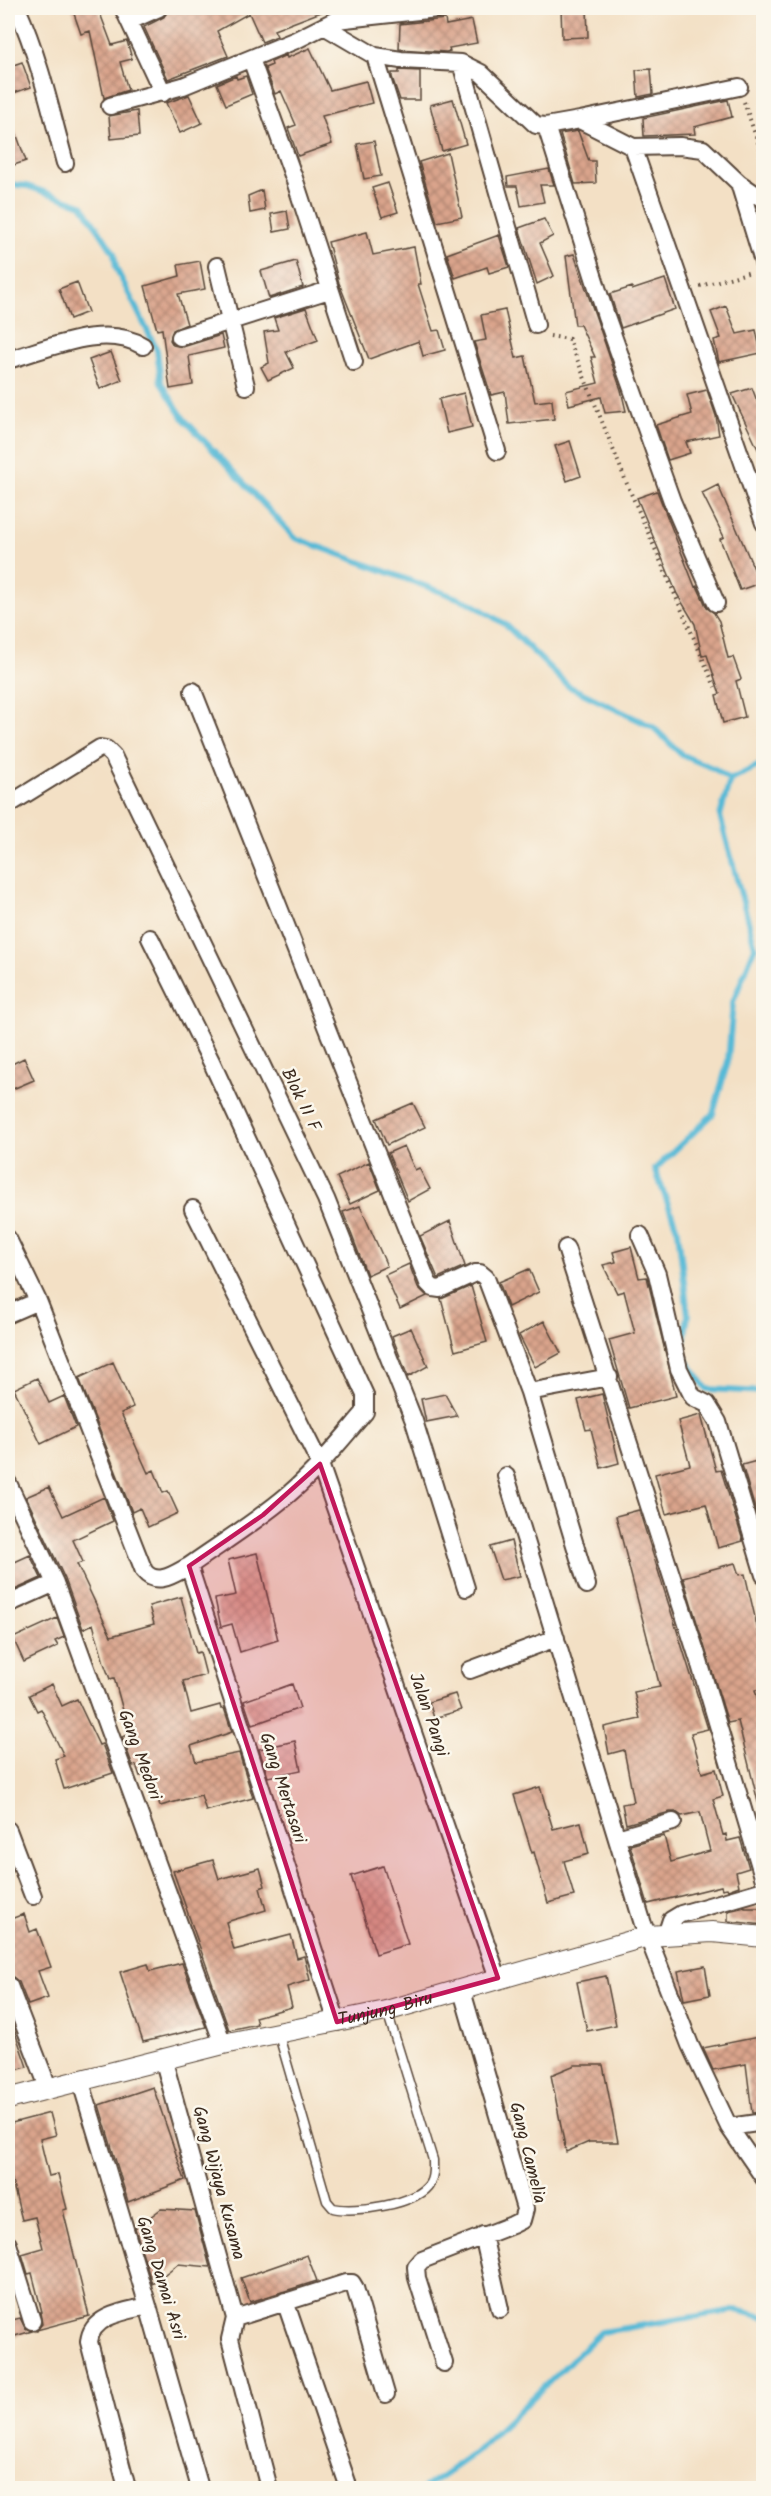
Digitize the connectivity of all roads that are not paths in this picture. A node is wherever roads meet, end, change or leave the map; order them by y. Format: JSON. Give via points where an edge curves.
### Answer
{"nodes":[{"id":1,"x":17,"y":8,"type":"edge"},
{"id":2,"x":159,"y":8,"type":"edge"},
{"id":3,"x":446,"y":8,"type":"edge"},
{"id":4,"x":127,"y":14,"type":"edge"},
{"id":5,"x":324,"y":26,"type":"junction"},
{"id":6,"x":375,"y":56,"type":"junction"},
{"id":7,"x":251,"y":59,"type":"junction"},
{"id":8,"x":461,"y":63,"type":"junction"},
{"id":9,"x":739,"y":87,"type":"road end"},
{"id":10,"x":163,"y":93,"type":"junction"},
{"id":11,"x":110,"y":106,"type":"dead end"},
{"id":12,"x":580,"y":120,"type":"junction"},
{"id":13,"x":546,"y":126,"type":"junction"},
{"id":14,"x":633,"y":147,"type":"junction"},
{"id":15,"x":65,"y":164,"type":"dead end"},
{"id":16,"x":739,"y":183,"type":"junction"},
{"id":17,"x":764,"y":200,"type":"edge"},
{"id":18,"x":217,"y":266,"type":"dead end"},
{"id":19,"x":758,"y":268,"type":"edge"},
{"id":20,"x":329,"y":290,"type":"junction"},
{"id":21,"x":231,"y":323,"type":"junction"},
{"id":22,"x":536,"y":325,"type":"road end"},
{"id":23,"x":180,"y":337,"type":"dead end"},
{"id":24,"x":143,"y":346,"type":"dead end"},
{"id":25,"x":8,"y":360,"type":"edge"},
{"id":26,"x":354,"y":362,"type":"dead end"},
{"id":27,"x":246,"y":386,"type":"dead end"},
{"id":28,"x":497,"y":451,"type":"dead end"},
{"id":29,"x":764,"y":523,"type":"edge"},
{"id":30,"x":716,"y":603,"type":"dead end"},
{"id":31,"x":193,"y":691,"type":"dead end"},
{"id":32,"x":8,"y":805,"type":"edge"},
{"id":33,"x":150,"y":938,"type":"dead end"},
{"id":34,"x":194,"y":1209,"type":"dead end"},
{"id":35,"x":640,"y":1235,"type":"dead end"},
{"id":36,"x":8,"y":1239,"type":"edge"},
{"id":37,"x":566,"y":1248,"type":"dead end"},
{"id":38,"x":38,"y":1301,"type":"junction"},
{"id":39,"x":8,"y":1314,"type":"edge"},
{"id":40,"x":609,"y":1377,"type":"junction"},
{"id":41,"x":529,"y":1392,"type":"junction"},
{"id":42,"x":320,"y":1464,"type":"junction"},
{"id":43,"x":506,"y":1476,"type":"dead end"},
{"id":44,"x":8,"y":1484,"type":"edge"},
{"id":45,"x":189,"y":1566,"type":"junction"},
{"id":46,"x":764,"y":1575,"type":"edge"},
{"id":47,"x":55,"y":1583,"type":"junction"},
{"id":48,"x":587,"y":1585,"type":"dead end"},
{"id":49,"x":466,"y":1588,"type":"dead end"},
{"id":50,"x":8,"y":1604,"type":"edge"},
{"id":51,"x":556,"y":1638,"type":"junction"},
{"id":52,"x":470,"y":1670,"type":"dead end"},
{"id":53,"x":673,"y":1822,"type":"dead end"},
{"id":54,"x":8,"y":1830,"type":"edge"},
{"id":55,"x":617,"y":1838,"type":"junction"},
{"id":56,"x":764,"y":1880,"type":"edge"},
{"id":57,"x":764,"y":1890,"type":"edge"},
{"id":58,"x":33,"y":1896,"type":"dead end"},
{"id":59,"x":657,"y":1935,"type":"junction"},
{"id":60,"x":764,"y":1937,"type":"edge"},
{"id":61,"x":498,"y":1978,"type":"junction"},
{"id":62,"x":9,"y":1986,"type":"dead end"},
{"id":63,"x":462,"y":1991,"type":"junction"},
{"id":64,"x":386,"y":2011,"type":"junction"},
{"id":65,"x":337,"y":2022,"type":"junction"},
{"id":66,"x":278,"y":2032,"type":"junction"},
{"id":67,"x":223,"y":2044,"type":"junction"},
{"id":68,"x":163,"y":2058,"type":"junction"},
{"id":69,"x":80,"y":2079,"type":"junction"},
{"id":70,"x":48,"y":2087,"type":"junction"},
{"id":71,"x":8,"y":2099,"type":"edge"},
{"id":72,"x":764,"y":2122,"type":"edge"},
{"id":73,"x":729,"y":2127,"type":"junction"},
{"id":74,"x":764,"y":2178,"type":"edge"},
{"id":75,"x":483,"y":2235,"type":"junction"},
{"id":76,"x":8,"y":2244,"type":"edge"},
{"id":77,"x":285,"y":2301,"type":"junction"},
{"id":78,"x":148,"y":2306,"type":"junction"},
{"id":79,"x":500,"y":2309,"type":"dead end"},
{"id":80,"x":235,"y":2318,"type":"junction"},
{"id":81,"x":32,"y":2320,"type":"dead end"},
{"id":82,"x":444,"y":2363,"type":"dead end"},
{"id":83,"x":386,"y":2394,"type":"dead end"},
{"id":84,"x":347,"y":2482,"type":"dead end"},
{"id":85,"x":127,"y":2488,"type":"edge"},
{"id":86,"x":200,"y":2488,"type":"edge"},
{"id":87,"x":268,"y":2488,"type":"edge"}],
"edges":[{"from":1,"to":15,"type":"street","via":[[26,27]]},
{"from":2,"to":4,"type":"street"},
{"from":3,"to":5,"type":"street","via":[[347,18]]},
{"from":4,"to":10,"type":"street"},
{"from":5,"to":6,"type":"street"},
{"from":5,"to":7,"type":"street"},
{"from":6,"to":8,"type":"street"},
{"from":6,"to":28,"type":"street"},
{"from":7,"to":10,"type":"street"},
{"from":7,"to":20,"type":"street"},
{"from":8,"to":13,"type":"street","via":[[481,73],[536,125]]},
{"from":8,"to":22,"type":"street"},
{"from":9,"to":12,"type":"street"},
{"from":10,"to":11,"type":"street"},
{"from":12,"to":13,"type":"street"},
{"from":12,"to":14,"type":"street"},
{"from":13,"to":30,"type":"street","via":[[606,316],[672,501]]},
{"from":14,"to":16,"type":"street","via":[[703,149]]},
{"from":14,"to":29,"type":"street"},
{"from":16,"to":17,"type":"street"},
{"from":16,"to":19,"type":"street"},
{"from":18,"to":21,"type":"street"},
{"from":20,"to":21,"type":"street"},
{"from":20,"to":26,"type":"street"},
{"from":21,"to":23,"type":"street"},
{"from":21,"to":27,"type":"street"},
{"from":24,"to":25,"type":"street","via":[[135,340],[104,335]]},
{"from":31,"to":41,"type":"street","via":[[428,1283],[440,1289],[475,1273],[486,1278]]},
{"from":32,"to":49,"type":"street","name":"Blok II F","via":[[100,748],[113,756],[326,1199],[417,1429]]},
{"from":33,"to":42,"type":"street","via":[[212,1063],[364,1395],[365,1412]]},
{"from":34,"to":42,"type":"street","name":"Jalan Pangi"},
{"from":35,"to":46,"type":"street","via":[[657,1274],[680,1369],[693,1397],[707,1404],[718,1422]]},
{"from":36,"to":38,"type":"street"},
{"from":37,"to":40,"type":"street"},
{"from":38,"to":39,"type":"street"},
{"from":38,"to":45,"type":"street","via":[[144,1571],[157,1580]]},
{"from":40,"to":41,"type":"street"},
{"from":40,"to":56,"type":"street"},
{"from":41,"to":48,"type":"street"},
{"from":42,"to":45,"type":"street","via":[[263,1515]]},
{"from":42,"to":61,"type":"street","name":"Jalan Pangi"},
{"from":43,"to":51,"type":"street"},
{"from":44,"to":47,"type":"street","name":"Gang Medori"},
{"from":45,"to":65,"type":"street","name":"Gang Mertasari"},
{"from":47,"to":50,"type":"street"},
{"from":47,"to":67,"type":"street","name":"Gang Medori"},
{"from":51,"to":52,"type":"street"},
{"from":51,"to":55,"type":"street"},
{"from":53,"to":55,"type":"street"},
{"from":54,"to":58,"type":"street"},
{"from":55,"to":59,"type":"street"},
{"from":57,"to":59,"type":"street","via":[[681,1914]]},
{"from":59,"to":60,"type":"street","name":"Tunjung Biru","via":[[712,1932]]},
{"from":59,"to":61,"type":"street","name":"Tunjung Biru"},
{"from":59,"to":73,"type":"street","via":[[690,2045]]},
{"from":61,"to":63,"type":"street","name":"Tunjung Biru"},
{"from":62,"to":70,"type":"street"},
{"from":63,"to":64,"type":"street","name":"Tunjung Biru"},
{"from":63,"to":75,"type":"street","name":"Gang Camelia","via":[[525,2209],[522,2220]]},
{"from":64,"to":65,"type":"street","name":"Tunjung Biru"},
{"from":64,"to":66,"type":"lane","via":[[434,2172],[429,2185],[418,2196],[356,2211],[333,2208],[327,2201]]},
{"from":65,"to":66,"type":"street","name":"Tunjung Biru"},
{"from":66,"to":67,"type":"street","name":"Tunjung Biru"},
{"from":67,"to":68,"type":"street","name":"Tunjung Biru"},
{"from":68,"to":69,"type":"street","name":"Tunjung Biru"},
{"from":68,"to":80,"type":"street","name":"Gang Wijaya Kusama"},
{"from":69,"to":70,"type":"street","name":"Tunjung Biru"},
{"from":69,"to":78,"type":"street","name":"Gang Damai Asri"},
{"from":70,"to":71,"type":"street","name":"Tunjung Biru"},
{"from":72,"to":73,"type":"street"},
{"from":73,"to":74,"type":"street"},
{"from":75,"to":79,"type":"street"},
{"from":75,"to":82,"type":"street","name":"Gang Camelia","via":[[422,2259],[416,2266]]},
{"from":76,"to":81,"type":"street"},
{"from":77,"to":80,"type":"street"},
{"from":77,"to":83,"type":"street","via":[[352,2283]]},
{"from":77,"to":84,"type":"street"},
{"from":78,"to":85,"type":"street","via":[[98,2323],[88,2342]]},
{"from":78,"to":86,"type":"street","name":"Gang Damai Asri"},
{"from":80,"to":87,"type":"street","via":[[230,2339]]}]}
